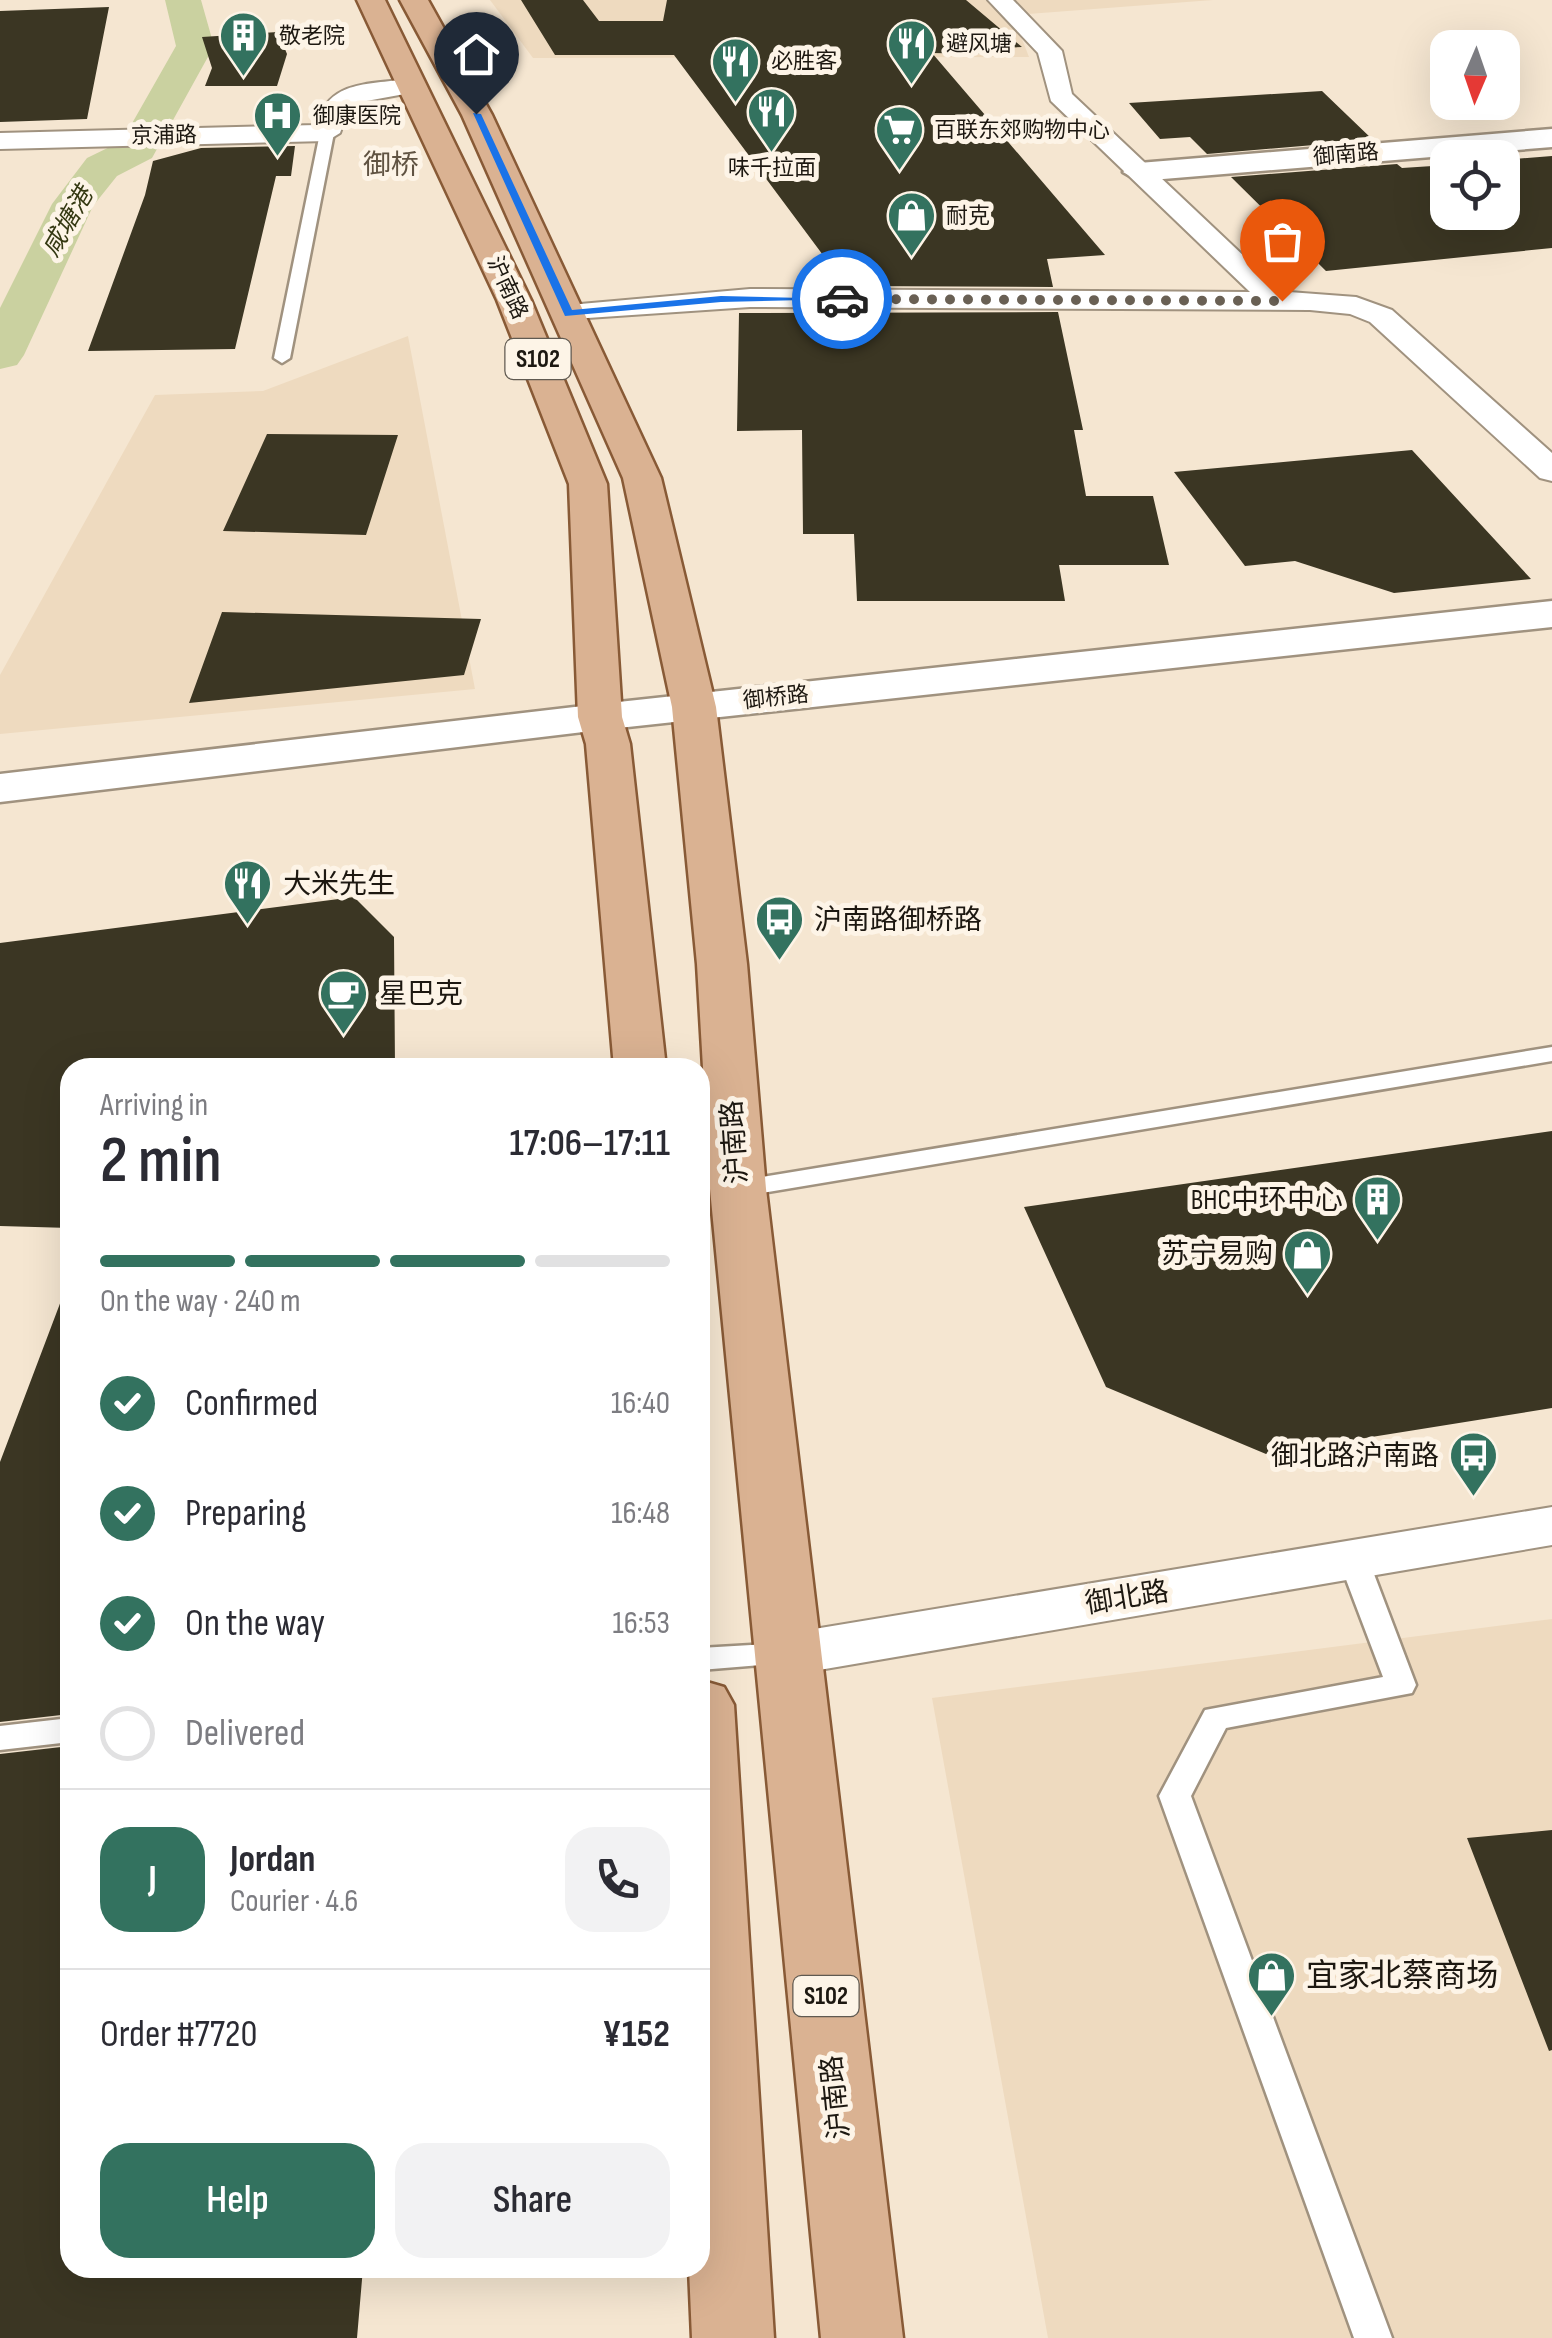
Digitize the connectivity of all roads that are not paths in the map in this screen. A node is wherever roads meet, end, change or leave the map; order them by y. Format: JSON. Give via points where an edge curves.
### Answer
{"nodes":[{"id":1,"x":371,"y":0,"type":"edge"},
{"id":2,"x":414,"y":0,"type":"edge"},
{"id":3,"x":1000,"y":0,"type":"edge"},
{"id":4,"x":412,"y":86,"type":"junction"},
{"id":5,"x":327,"y":132,"type":"junction"},
{"id":6,"x":1552,"y":138,"type":"edge"},
{"id":7,"x":0,"y":141,"type":"edge"},
{"id":8,"x":1139,"y":172,"type":"junction"},
{"id":9,"x":1282,"y":301,"type":"junction"},
{"id":10,"x":569,"y":314,"type":"junction"},
{"id":11,"x":282,"y":358,"type":"dead end"},
{"id":12,"x":1552,"y":471,"type":"edge"},
{"id":13,"x":1552,"y":614,"type":"edge"},
{"id":14,"x":1552,"y":641,"type":"edge"},
{"id":15,"x":696,"y":721,"type":"junction"},
{"id":16,"x":604,"y":730,"type":"junction"},
{"id":17,"x":0,"y":788,"type":"edge"},
{"id":18,"x":0,"y":810,"type":"edge"},
{"id":19,"x":1552,"y":1054,"type":"edge"},
{"id":20,"x":639,"y":1058,"type":"edge"},
{"id":21,"x":738,"y":1189,"type":"junction"},
{"id":22,"x":1552,"y":1526,"type":"edge"},
{"id":23,"x":1354,"y":1560,"type":"junction"},
{"id":24,"x":790,"y":1654,"type":"junction"},
{"id":25,"x":710,"y":1658,"type":"edge"},
{"id":26,"x":60,"y":1731,"type":"edge"},
{"id":27,"x":0,"y":1738,"type":"edge"},
{"id":28,"x":710,"y":1903,"type":"edge"},
{"id":29,"x":732,"y":2338,"type":"edge"},
{"id":30,"x":862,"y":2338,"type":"edge"},
{"id":31,"x":1374,"y":2338,"type":"edge"}],
"edges":[{"from":1,"to":4,"type":"main road","name":"沪南路","number":"S102"},
{"from":2,"to":10,"type":"main road","name":"沪南路","number":"S102","via":[[476,114]]},
{"from":3,"to":8,"type":"street","via":[[1050,51],[1060,96]]},
{"from":4,"to":5,"type":"street","via":[[342,98]]},
{"from":4,"to":16,"type":"main road","name":"沪南路","number":"S102","via":[[514,300],[588,484]]},
{"from":5,"to":7,"type":"street","name":"京浦路"},
{"from":5,"to":11,"type":"lane"},
{"from":6,"to":8,"type":"main road","name":"御南路"},
{"from":8,"to":9,"type":"street"},
{"from":9,"to":10,"type":"street","via":[[736,299]]},
{"from":9,"to":12,"type":"street","via":[[1346,304],[1381,316]]},
{"from":10,"to":15,"type":"main road","name":"沪南路","number":"S102","via":[[642,478]]},
{"from":13,"to":15,"type":"main road","name":"御桥路"},
{"from":14,"to":15,"type":"main road","name":"御桥路"},
{"from":15,"to":16,"type":"main road","name":"御桥路"},
{"from":15,"to":21,"type":"main road","name":"沪南路","number":"S102"},
{"from":16,"to":17,"type":"main road","name":"御桥路"},
{"from":16,"to":18,"type":"main road","name":"御桥路"},
{"from":16,"to":20,"type":"main road","name":"沪南路","number":"S102"},
{"from":19,"to":21,"type":"lane"},
{"from":21,"to":24,"type":"main road","name":"沪南路","number":"S102"},
{"from":22,"to":23,"type":"street","name":"御北路"},
{"from":23,"to":24,"type":"street","name":"御北路"},
{"from":23,"to":31,"type":"lane","via":[[1401,1685],[1216,1718],[1175,1796]]},
{"from":24,"to":25,"type":"lane","name":"御北路"},
{"from":24,"to":30,"type":"main road","name":"沪南路","number":"S102"},
{"from":26,"to":27,"type":"lane"},
{"from":28,"to":29,"type":"main road"}]}
